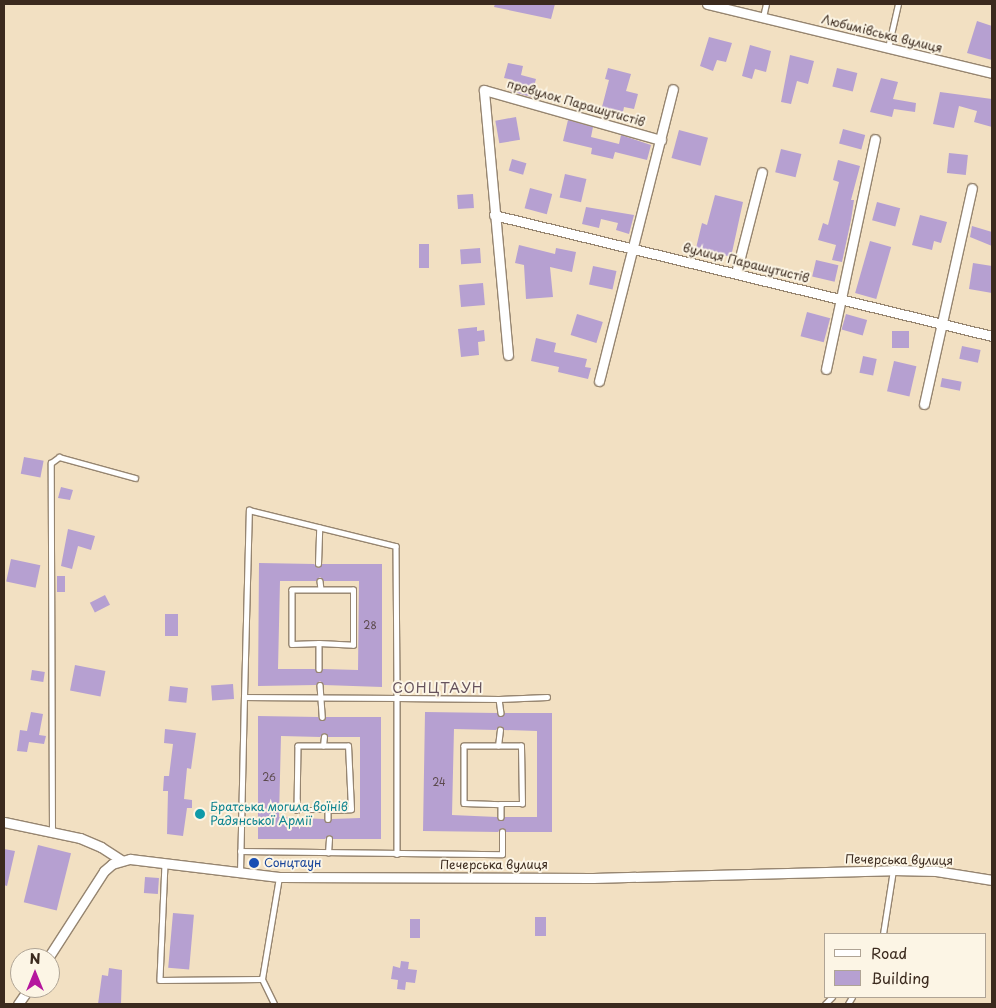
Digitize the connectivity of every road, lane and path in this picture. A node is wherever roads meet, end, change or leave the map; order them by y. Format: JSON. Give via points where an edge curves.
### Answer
{"nodes":[{"id":1,"x":707,"y":4,"type":"edge"},
{"id":2,"x":766,"y":4,"type":"edge"},
{"id":3,"x":898,"y":4,"type":"edge"},
{"id":4,"x":763,"y":18,"type":"junction"},
{"id":5,"x":888,"y":48,"type":"junction"},
{"id":6,"x":992,"y":73,"type":"edge"},
{"id":7,"x":673,"y":89,"type":"dead end"},
{"id":8,"x":875,"y":139,"type":"dead end"},
{"id":9,"x":661,"y":140,"type":"junction"},
{"id":10,"x":762,"y":172,"type":"dead end"},
{"id":11,"x":972,"y":188,"type":"dead end"},
{"id":12,"x":494,"y":215,"type":"junction"},
{"id":13,"x":631,"y":248,"type":"junction"},
{"id":14,"x":736,"y":273,"type":"junction"},
{"id":15,"x":840,"y":299,"type":"junction"},
{"id":16,"x":943,"y":324,"type":"junction"},
{"id":17,"x":992,"y":336,"type":"edge"},
{"id":18,"x":508,"y":355,"type":"dead end"},
{"id":19,"x":826,"y":369,"type":"dead end"},
{"id":20,"x":599,"y":381,"type":"dead end"},
{"id":21,"x":924,"y":404,"type":"dead end"},
{"id":22,"x":135,"y":478,"type":"dead end"},
{"id":23,"x":318,"y":528,"type":"junction"},
{"id":24,"x":318,"y":564,"type":"dead end"},
{"id":25,"x":320,"y":581,"type":"dead end"},
{"id":26,"x":321,"y":589,"type":"junction"},
{"id":27,"x":318,"y":643,"type":"junction"},
{"id":28,"x":319,"y":669,"type":"dead end"},
{"id":29,"x":320,"y":685,"type":"dead end"},
{"id":30,"x":322,"y":696,"type":"junction"},
{"id":31,"x":244,"y":697,"type":"junction"},
{"id":32,"x":548,"y":697,"type":"dead end"},
{"id":33,"x":397,"y":698,"type":"junction"},
{"id":34,"x":499,"y":699,"type":"junction"},
{"id":35,"x":501,"y":713,"type":"dead end"},
{"id":36,"x":322,"y":717,"type":"dead end"},
{"id":37,"x":500,"y":730,"type":"dead end"},
{"id":38,"x":324,"y":737,"type":"dead end"},
{"id":39,"x":324,"y":746,"type":"junction"},
{"id":40,"x":498,"y":746,"type":"junction"},
{"id":41,"x":501,"y":804,"type":"junction"},
{"id":42,"x":328,"y":810,"type":"junction"},
{"id":43,"x":501,"y":817,"type":"dead end"},
{"id":44,"x":328,"y":819,"type":"dead end"},
{"id":45,"x":4,"y":822,"type":"edge"},
{"id":46,"x":52,"y":832,"type":"junction"},
{"id":47,"x":502,"y":832,"type":"dead end"},
{"id":48,"x":329,"y":839,"type":"dead end"},
{"id":49,"x":240,"y":851,"type":"junction"},
{"id":50,"x":328,"y":853,"type":"junction"},
{"id":51,"x":397,"y":854,"type":"junction"},
{"id":52,"x":121,"y":860,"type":"junction"},
{"id":53,"x":165,"y":864,"type":"junction"},
{"id":54,"x":893,"y":870,"type":"junction"},
{"id":55,"x":240,"y":873,"type":"junction"},
{"id":56,"x":279,"y":877,"type":"junction"},
{"id":57,"x":992,"y":880,"type":"edge"},
{"id":58,"x":883,"y":933,"type":"edge"},
{"id":59,"x":54,"y":948,"type":"edge"},
{"id":60,"x":262,"y":979,"type":"junction"},
{"id":61,"x":274,"y":1004,"type":"edge"}],
"edges":[{"from":1,"to":4,"type":"street","name":"Любимівська вулиця"},
{"from":2,"to":4,"type":"lane"},
{"from":3,"to":5,"type":"lane"},
{"from":4,"to":5,"type":"street","name":"Любимівська вулиця"},
{"from":5,"to":6,"type":"street","name":"Любимівська вулиця"},
{"from":7,"to":9,"type":"street"},
{"from":8,"to":15,"type":"street"},
{"from":9,"to":12,"type":"street","name":"провулок Парашутистів","via":[[484,90]]},
{"from":9,"to":13,"type":"street"},
{"from":10,"to":14,"type":"street"},
{"from":11,"to":16,"type":"street"},
{"from":12,"to":13,"type":"street","name":"вулиця Парашутистів"},
{"from":12,"to":18,"type":"street"},
{"from":13,"to":14,"type":"street","name":"вулиця Парашутистів"},
{"from":13,"to":20,"type":"street"},
{"from":14,"to":15,"type":"street","name":"вулиця Парашутистів"},
{"from":15,"to":16,"type":"street","name":"вулиця Парашутистів"},
{"from":15,"to":19,"type":"street"},
{"from":16,"to":17,"type":"street","name":"вулиця Парашутистів"},
{"from":16,"to":21,"type":"street"},
{"from":22,"to":46,"type":"lane","via":[[58,457],[51,463]]},
{"from":23,"to":24,"type":"lane"},
{"from":23,"to":31,"type":"lane","via":[[249,510]]},
{"from":23,"to":33,"type":"lane","via":[[396,546]]},
{"from":25,"to":26,"type":"lane"},
{"from":26,"to":27,"type":"lane","via":[[292,590],[292,644]]},
{"from":26,"to":27,"type":"lane","via":[[353,590],[353,645]]},
{"from":27,"to":28,"type":"lane"},
{"from":29,"to":30,"type":"lane"},
{"from":30,"to":31,"type":"lane"},
{"from":30,"to":33,"type":"lane"},
{"from":30,"to":36,"type":"lane"},
{"from":31,"to":49,"type":"lane"},
{"from":32,"to":34,"type":"lane"},
{"from":33,"to":34,"type":"lane"},
{"from":33,"to":51,"type":"lane"},
{"from":34,"to":35,"type":"lane"},
{"from":37,"to":40,"type":"lane"},
{"from":38,"to":39,"type":"lane"},
{"from":39,"to":42,"type":"lane","via":[[348,746],[351,809]]},
{"from":39,"to":42,"type":"lane","via":[[298,746],[297,810]]},
{"from":40,"to":41,"type":"lane","via":[[521,746],[522,804]]},
{"from":40,"to":41,"type":"lane","via":[[464,746],[464,804]]},
{"from":41,"to":43,"type":"lane"},
{"from":42,"to":44,"type":"lane"},
{"from":45,"to":46,"type":"street","name":"Печерська вулиця"},
{"from":46,"to":52,"type":"street","name":"Печерська вулиця","via":[[102,847]]},
{"from":47,"to":51,"type":"lane","via":[[502,854]]},
{"from":48,"to":50,"type":"lane"},
{"from":49,"to":50,"type":"lane"},
{"from":49,"to":55,"type":"lane"},
{"from":50,"to":51,"type":"lane"},
{"from":52,"to":53,"type":"street","name":"Печерська вулиця"},
{"from":52,"to":59,"type":"street","via":[[112,864],[98,880]]},
{"from":53,"to":55,"type":"street","name":"Печерська вулиця"},
{"from":53,"to":60,"type":"lane","via":[[160,980]]},
{"from":54,"to":56,"type":"street","name":"Печерська вулиця","via":[[593,878]]},
{"from":54,"to":57,"type":"street","name":"Печерська вулиця","via":[[936,871]]},
{"from":54,"to":58,"type":"lane"},
{"from":55,"to":56,"type":"street","name":"Печерська вулиця"},
{"from":56,"to":60,"type":"lane"},
{"from":60,"to":61,"type":"lane"}]}
